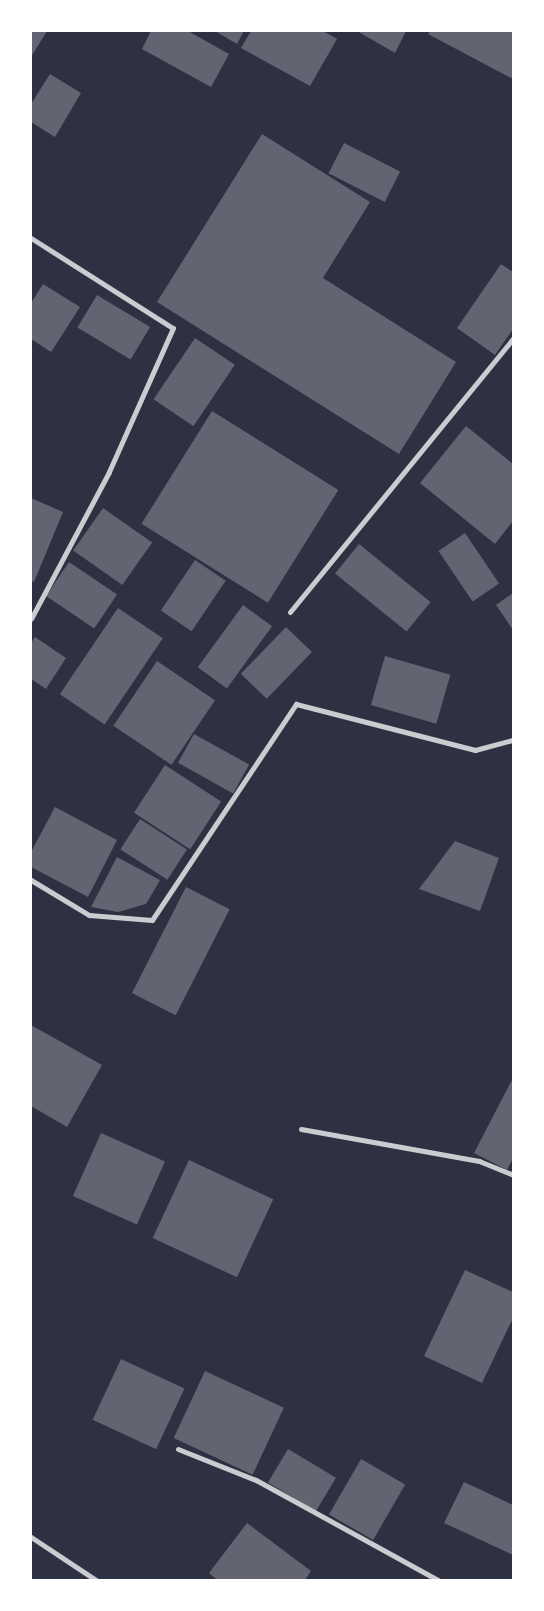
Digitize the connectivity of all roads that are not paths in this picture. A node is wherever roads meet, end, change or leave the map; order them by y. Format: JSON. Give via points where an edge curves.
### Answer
{"nodes":[{"id":1,"x":31,"y":238,"type":"edge"},
{"id":2,"x":513,"y":339,"type":"edge"},
{"id":3,"x":290,"y":612,"type":"dead end"},
{"id":4,"x":31,"y":619,"type":"edge"},
{"id":5,"x":513,"y":740,"type":"edge"},
{"id":6,"x":31,"y":880,"type":"edge"},
{"id":7,"x":301,"y":1129,"type":"dead end"},
{"id":8,"x":513,"y":1175,"type":"edge"},
{"id":9,"x":178,"y":1448,"type":"dead end"},
{"id":10,"x":31,"y":1537,"type":"edge"},
{"id":11,"x":96,"y":1580,"type":"edge"},
{"id":12,"x":438,"y":1580,"type":"edge"}],
"edges":[{"from":1,"to":4,"type":"street","via":[[174,328],[109,472]]},
{"from":2,"to":3,"type":"street"},
{"from":5,"to":6,"type":"street","via":[[475,750],[296,704],[152,920],[89,915]]},
{"from":7,"to":8,"type":"street","via":[[479,1161]]},
{"from":9,"to":12,"type":"street","via":[[256,1480]]},
{"from":10,"to":11,"type":"street"}]}
